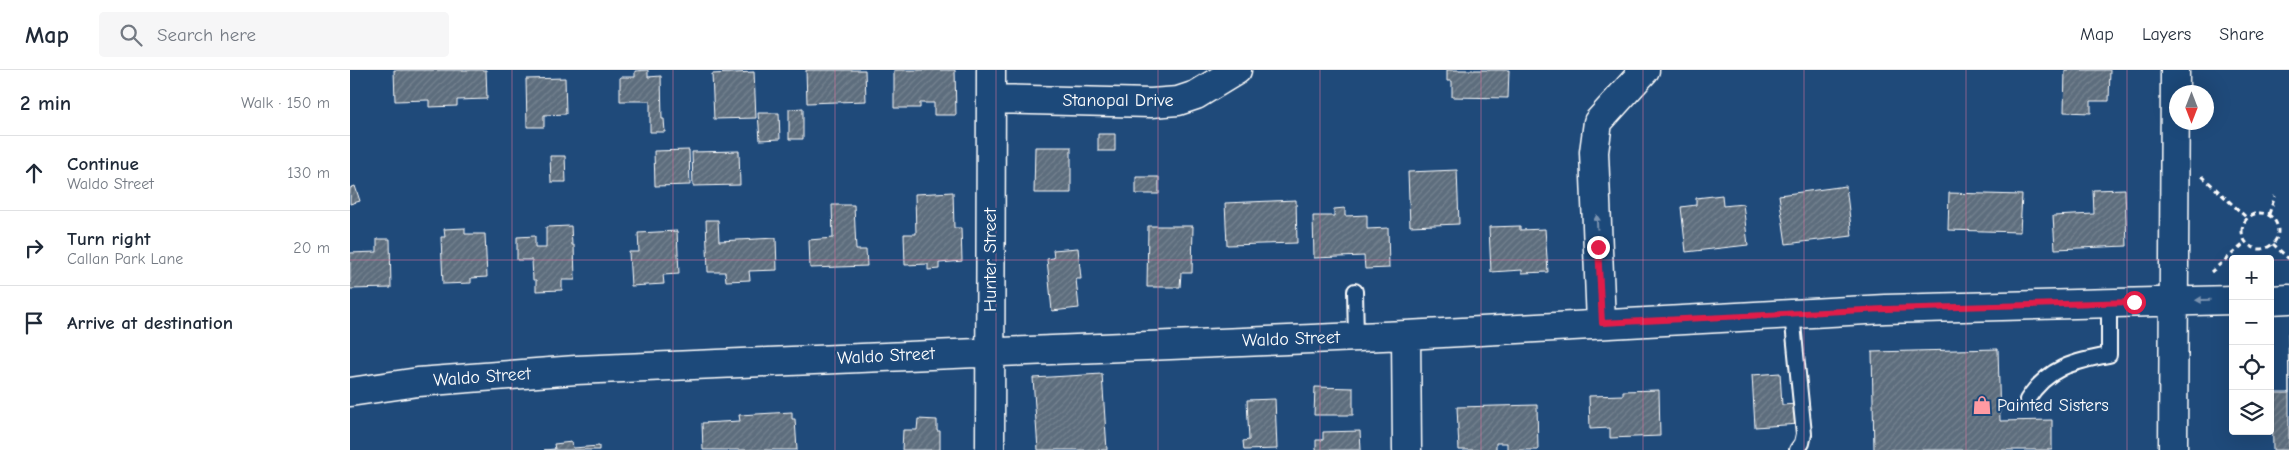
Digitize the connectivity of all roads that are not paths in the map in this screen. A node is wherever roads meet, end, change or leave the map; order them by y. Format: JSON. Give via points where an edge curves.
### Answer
{"nodes":[{"id":1,"x":991,"y":70,"type":"edge"},
{"id":2,"x":1237,"y":70,"type":"edge"},
{"id":3,"x":1645,"y":70,"type":"edge"},
{"id":4,"x":2175,"y":70,"type":"edge"},
{"id":5,"x":991,"y":99,"type":"junction"},
{"id":6,"x":1355,"y":291,"type":"dead end"},
{"id":7,"x":2174,"y":300,"type":"junction"},
{"id":8,"x":2229,"y":300,"type":"edge"},
{"id":9,"x":2274,"y":300,"type":"edge"},
{"id":10,"x":2289,"y":300,"type":"edge"},
{"id":11,"x":2109,"y":302,"type":"junction"},
{"id":12,"x":1792,"y":314,"type":"junction"},
{"id":13,"x":1602,"y":323,"type":"junction"},
{"id":14,"x":1406,"y":334,"type":"junction"},
{"id":15,"x":1356,"y":337,"type":"junction"},
{"id":16,"x":990,"y":351,"type":"junction"},
{"id":17,"x":350,"y":392,"type":"edge"},
{"id":18,"x":2027,"y":400,"type":"dead end"},
{"id":19,"x":990,"y":450,"type":"edge"},
{"id":20,"x":1407,"y":450,"type":"edge"},
{"id":21,"x":1797,"y":450,"type":"edge"},
{"id":22,"x":2173,"y":450,"type":"edge"}],
"edges":[{"from":1,"to":5,"type":"street","name":"Hunter Street"},
{"from":2,"to":5,"type":"street","name":"Stanopal Drive","via":[[1196,95],[1178,101]]},
{"from":13,"to":3,"type":"street","one_way":true,"via":[[1594,152],[1598,122]]},
{"from":4,"to":7,"type":"street"},
{"from":5,"to":16,"type":"street","name":"Hunter Street"},
{"from":6,"to":15,"type":"lane"},
{"from":8,"to":7,"type":"street","name":"Waldo Street","one_way":true},
{"from":7,"to":11,"type":"street","name":"Waldo Street"},
{"from":7,"to":22,"type":"street"},
{"from":9,"to":10,"type":"street"},
{"from":11,"to":12,"type":"street","name":"Waldo Street"},
{"from":11,"to":18,"type":"lane","via":[[2109,355],[2058,369],[2043,379]]},
{"from":12,"to":13,"type":"street","name":"Waldo Street"},
{"from":12,"to":21,"type":"lane","via":[[1804,434]]},
{"from":13,"to":14,"type":"street","name":"Waldo Street"},
{"from":14,"to":15,"type":"street","name":"Waldo Street"},
{"from":14,"to":20,"type":"street"},
{"from":15,"to":16,"type":"street","name":"Waldo Street"},
{"from":16,"to":17,"type":"street","name":"Waldo Street","via":[[576,370],[418,382]]},
{"from":16,"to":19,"type":"street","name":"Hunter Street"}]}
